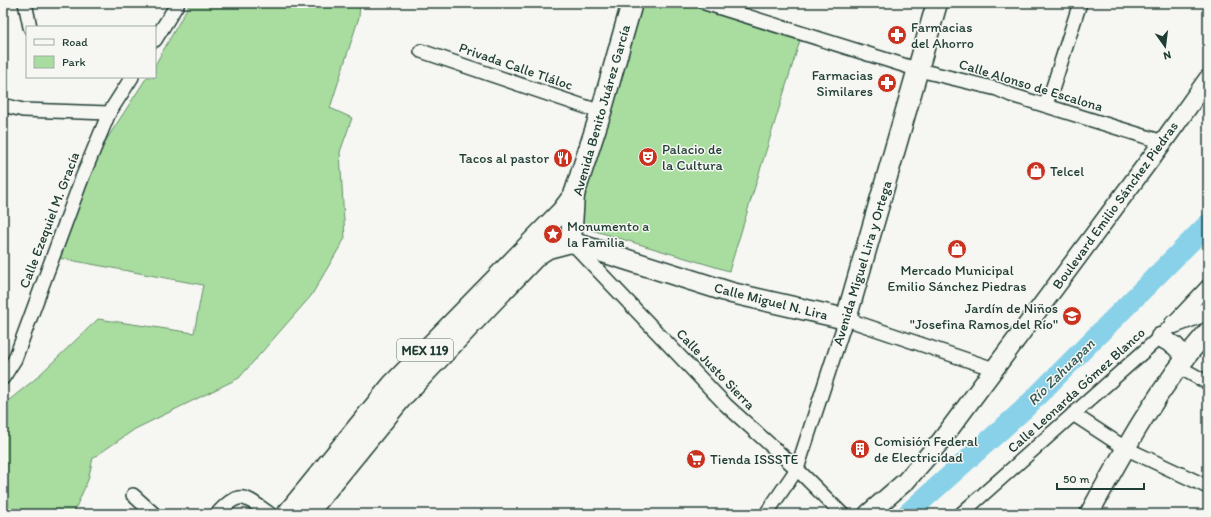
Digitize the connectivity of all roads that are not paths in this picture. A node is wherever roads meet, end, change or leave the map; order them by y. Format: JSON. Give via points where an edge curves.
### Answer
{"nodes":[{"id":1,"x":25,"y":3,"type":"edge"},
{"id":2,"x":178,"y":3,"type":"edge"},
{"id":3,"x":632,"y":3,"type":"edge"},
{"id":4,"x":705,"y":3,"type":"edge"},
{"id":5,"x":937,"y":3,"type":"edge"},
{"id":6,"x":1080,"y":3,"type":"edge"},
{"id":7,"x":30,"y":26,"type":"edge"},
{"id":8,"x":156,"y":38,"type":"edge"},
{"id":9,"x":421,"y":51,"type":"dead end"},
{"id":10,"x":919,"y":70,"type":"junction"},
{"id":11,"x":131,"y":78,"type":"edge"},
{"id":12,"x":1208,"y":79,"type":"edge"},
{"id":13,"x":3,"y":105,"type":"edge"},
{"id":14,"x":1045,"y":105,"type":"junction"},
{"id":15,"x":601,"y":112,"type":"junction"},
{"id":16,"x":109,"y":114,"type":"junction"},
{"id":17,"x":1164,"y":142,"type":"junction"},
{"id":18,"x":574,"y":195,"type":"junction"},
{"id":19,"x":571,"y":242,"type":"junction"},
{"id":20,"x":1208,"y":286,"type":"edge"},
{"id":21,"x":1208,"y":311,"type":"edge"},
{"id":22,"x":846,"y":319,"type":"junction"},
{"id":23,"x":1174,"y":324,"type":"junction"},
{"id":24,"x":1208,"y":331,"type":"edge"},
{"id":25,"x":1160,"y":337,"type":"junction"},
{"id":26,"x":1182,"y":363,"type":"junction"},
{"id":27,"x":994,"y":369,"type":"junction"},
{"id":28,"x":3,"y":378,"type":"edge"},
{"id":29,"x":1208,"y":383,"type":"edge"},
{"id":30,"x":398,"y":390,"type":"junction"},
{"id":31,"x":1073,"y":414,"type":"junction"},
{"id":32,"x":1125,"y":448,"type":"junction"},
{"id":33,"x":797,"y":470,"type":"junction"},
{"id":34,"x":1208,"y":487,"type":"edge"},
{"id":35,"x":133,"y":495,"type":"dead end"},
{"id":36,"x":154,"y":514,"type":"edge"},
{"id":37,"x":217,"y":514,"type":"edge"},
{"id":38,"x":270,"y":514,"type":"edge"},
{"id":39,"x":287,"y":514,"type":"edge"},
{"id":40,"x":307,"y":514,"type":"edge"},
{"id":41,"x":766,"y":514,"type":"edge"},
{"id":42,"x":842,"y":514,"type":"edge"},
{"id":43,"x":868,"y":514,"type":"edge"},
{"id":44,"x":961,"y":514,"type":"edge"},
{"id":45,"x":1089,"y":514,"type":"edge"}],
"edges":[{"from":1,"to":7,"type":"street"},
{"from":2,"to":8,"type":"street"},
{"from":3,"to":15,"type":"main road","name":"Avenida Benito Juárez García","number":"MEX 119"},
{"from":4,"to":10,"type":"street","name":"Calle Alonso de Escalona"},
{"from":5,"to":10,"type":"main road","name":"Avenida Miguel Lira y Ortega"},
{"from":6,"to":14,"type":"street"},
{"from":9,"to":15,"type":"street","name":"Privada Calle Tláloc"},
{"from":10,"to":14,"type":"street","name":"Calle Alonso de Escalona","via":[[997,89]]},
{"from":10,"to":22,"type":"main road","name":"Avenida Miguel Lira y Ortega"},
{"from":11,"to":16,"type":"street","name":"Calle Ezequiel M. Gracía"},
{"from":12,"to":17,"type":"street","name":"Boulevard Emilio Sánchez Piedras"},
{"from":13,"to":16,"type":"street","via":[[24,110]]},
{"from":14,"to":17,"type":"street","name":"Calle Alonso de Escalona"},
{"from":15,"to":18,"type":"main road","name":"Avenida Benito Juárez García","number":"MEX 119"},
{"from":16,"to":28,"type":"street","name":"Calle Ezequiel M. Gracía","via":[[82,178],[14,359]]},
{"from":17,"to":27,"type":"street","name":"Boulevard Emilio Sánchez Piedras"},
{"from":18,"to":19,"type":"main road","name":"Avenida Benito Juárez García","number":"MEX 119"},
{"from":18,"to":30,"type":"main road","number":"MEX 119"},
{"from":19,"to":22,"type":"main road","name":"Calle Miguel N. Lira","via":[[732,293]]},
{"from":19,"to":30,"type":"main road","number":"MEX 119","via":[[548,248],[537,255]]},
{"from":19,"to":33,"type":"street","name":"Calle Justo Sierra","via":[[726,405]]},
{"from":20,"to":23,"type":"street","name":"Calle Leonarda Gómez Blanco"},
{"from":21,"to":23,"type":"street"},
{"from":22,"to":27,"type":"street","name":"Calle Miguel N. Lira"},
{"from":22,"to":33,"type":"street","name":"Avenida Miguel Lira y Ortega"},
{"from":23,"to":25,"type":"street","name":"Calle Leonarda Gómez Blanco"},
{"from":24,"to":26,"type":"street"},
{"from":25,"to":26,"type":"street","via":[[1175,346]]},
{"from":25,"to":31,"type":"street","name":"Calle Leonarda Gómez Blanco"},
{"from":26,"to":29,"type":"street"},
{"from":26,"to":32,"type":"street","via":[[1146,413]]},
{"from":27,"to":43,"type":"street","name":"Boulevard Emilio Sánchez Piedras","via":[[940,442],[906,481]]},
{"from":30,"to":39,"type":"main road","number":"MEX 119"},
{"from":30,"to":40,"type":"main road","number":"MEX 119"},
{"from":31,"to":32,"type":"street"},
{"from":31,"to":44,"type":"street","name":"Calle Leonarda Gómez Blanco"},
{"from":32,"to":34,"type":"street"},
{"from":32,"to":45,"type":"street"},
{"from":33,"to":41,"type":"street","name":"Avenida Miguel Lira y Ortega"},
{"from":33,"to":42,"type":"street","name":"Calle Justo Sierra"},
{"from":35,"to":36,"type":"street"},
{"from":37,"to":38,"type":"street","via":[[231,500],[244,497]]}]}
